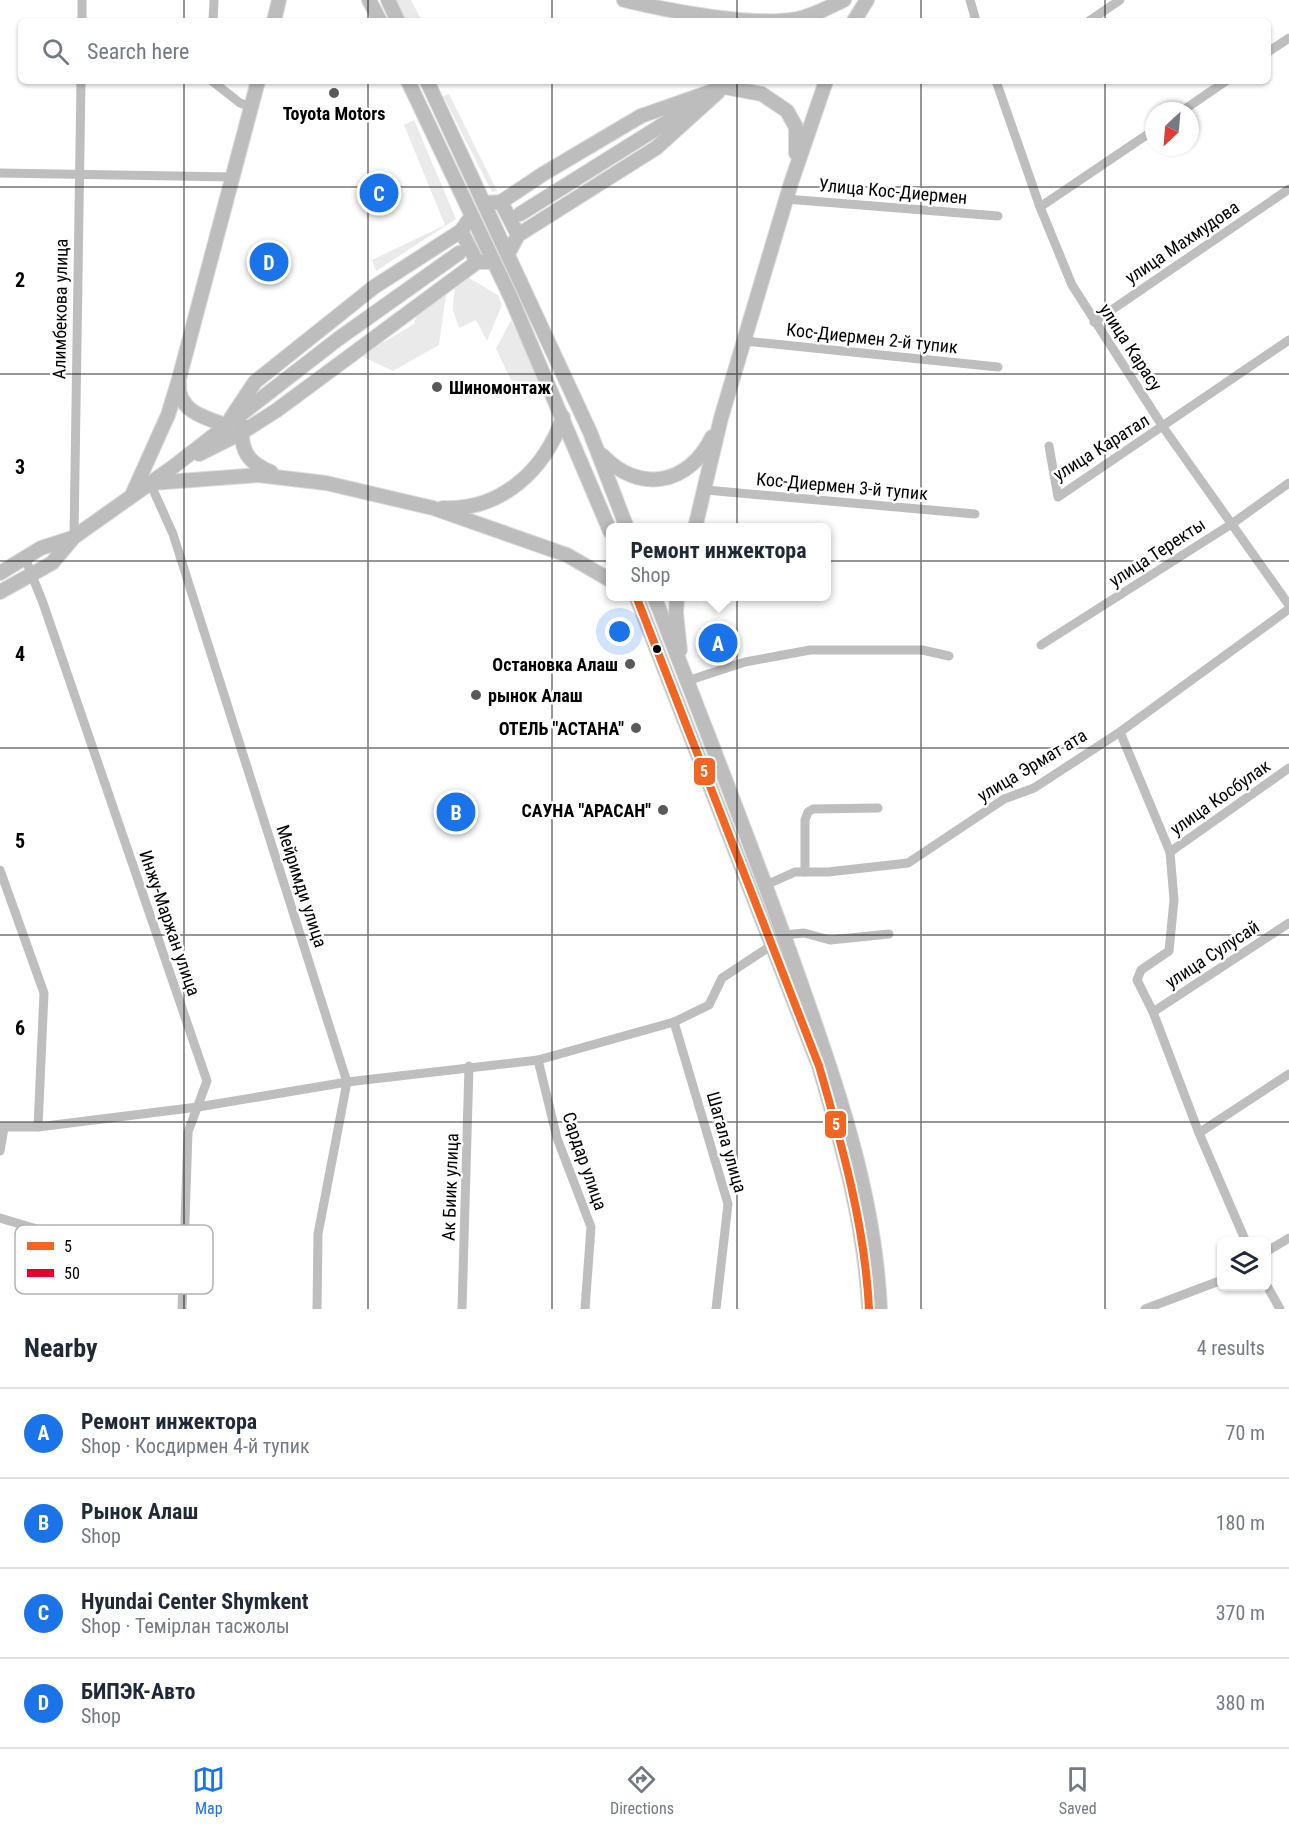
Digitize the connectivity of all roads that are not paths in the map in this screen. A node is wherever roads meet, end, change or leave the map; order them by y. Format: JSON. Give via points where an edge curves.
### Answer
{"nodes":[{"id":1,"x":82,"y":0,"type":"edge"},
{"id":2,"x":214,"y":0,"type":"edge"},
{"id":3,"x":279,"y":0,"type":"edge"},
{"id":4,"x":369,"y":0,"type":"edge"},
{"id":5,"x":388,"y":0,"type":"edge"},
{"id":6,"x":624,"y":0,"type":"edge"},
{"id":7,"x":844,"y":0,"type":"edge"},
{"id":8,"x":853,"y":0,"type":"edge"},
{"id":9,"x":867,"y":0,"type":"edge"},
{"id":10,"x":970,"y":0,"type":"edge"},
{"id":11,"x":1120,"y":0,"type":"edge"},
{"id":12,"x":82,"y":18,"type":"edge"},
{"id":13,"x":213,"y":18,"type":"edge"},
{"id":14,"x":275,"y":18,"type":"edge"},
{"id":15,"x":378,"y":18,"type":"edge"},
{"id":16,"x":397,"y":18,"type":"edge"},
{"id":17,"x":732,"y":18,"type":"edge"},
{"id":18,"x":802,"y":18,"type":"edge"},
{"id":19,"x":826,"y":18,"type":"edge"},
{"id":20,"x":856,"y":18,"type":"edge"},
{"id":21,"x":975,"y":18,"type":"edge"},
{"id":22,"x":1093,"y":18,"type":"edge"},
{"id":23,"x":1289,"y":38,"type":"edge"},
{"id":24,"x":1271,"y":50,"type":"edge"},
{"id":25,"x":81,"y":84,"type":"edge"},
{"id":26,"x":216,"y":84,"type":"edge"},
{"id":27,"x":257,"y":84,"type":"edge"},
{"id":28,"x":409,"y":84,"type":"edge"},
{"id":29,"x":428,"y":84,"type":"edge"},
{"id":30,"x":728,"y":84,"type":"edge"},
{"id":31,"x":825,"y":84,"type":"edge"},
{"id":32,"x":999,"y":84,"type":"edge"},
{"id":33,"x":1222,"y":84,"type":"edge"},
{"id":34,"x":1195,"y":102,"type":"edge"},
{"id":35,"x":251,"y":107,"type":"junction"},
{"id":36,"x":1145,"y":136,"type":"edge"},
{"id":37,"x":0,"y":173,"type":"edge"},
{"id":38,"x":78,"y":175,"type":"junction"},
{"id":39,"x":233,"y":177,"type":"junction"},
{"id":40,"x":791,"y":183,"type":"junction"},
{"id":41,"x":1289,"y":189,"type":"edge"},
{"id":42,"x":786,"y":199,"type":"junction"},
{"id":43,"x":501,"y":202,"type":"junction"},
{"id":44,"x":486,"y":203,"type":"junction"},
{"id":45,"x":1040,"y":207,"type":"junction"},
{"id":46,"x":520,"y":214,"type":"dead end"},
{"id":47,"x":998,"y":216,"type":"dead end"},
{"id":48,"x":471,"y":217,"type":"junction"},
{"id":49,"x":461,"y":231,"type":"junction"},
{"id":50,"x":518,"y":235,"type":"junction"},
{"id":51,"x":509,"y":252,"type":"junction"},
{"id":52,"x":459,"y":253,"type":"dead end"},
{"id":53,"x":477,"y":262,"type":"junction"},
{"id":54,"x":492,"y":262,"type":"junction"},
{"id":55,"x":1094,"y":322,"type":"junction"},
{"id":56,"x":1289,"y":340,"type":"edge"},
{"id":57,"x":744,"y":341,"type":"junction"},
{"id":58,"x":998,"y":367,"type":"dead end"},
{"id":59,"x":179,"y":379,"type":"junction"},
{"id":60,"x":243,"y":414,"type":"junction"},
{"id":61,"x":563,"y":417,"type":"junction"},
{"id":62,"x":721,"y":418,"type":"junction"},
{"id":63,"x":226,"y":425,"type":"junction"},
{"id":64,"x":1163,"y":427,"type":"junction"},
{"id":65,"x":241,"y":433,"type":"junction"},
{"id":66,"x":1049,"y":446,"type":"dead end"},
{"id":67,"x":597,"y":450,"type":"junction"},
{"id":68,"x":173,"y":467,"type":"junction"},
{"id":69,"x":285,"y":477,"type":"junction"},
{"id":70,"x":150,"y":483,"type":"junction"},
{"id":71,"x":1289,"y":483,"type":"edge"},
{"id":72,"x":706,"y":490,"type":"junction"},
{"id":73,"x":132,"y":495,"type":"junction"},
{"id":74,"x":433,"y":508,"type":"junction"},
{"id":75,"x":975,"y":514,"type":"dead end"},
{"id":76,"x":607,"y":523,"type":"edge"},
{"id":77,"x":625,"y":523,"type":"edge"},
{"id":78,"x":696,"y":523,"type":"edge"},
{"id":79,"x":1233,"y":523,"type":"junction"},
{"id":80,"x":74,"y":537,"type":"junction"},
{"id":81,"x":25,"y":558,"type":"junction"},
{"id":82,"x":0,"y":573,"type":"edge"},
{"id":83,"x":33,"y":573,"type":"junction"},
{"id":84,"x":606,"y":578,"type":"edge"},
{"id":85,"x":0,"y":592,"type":"edge"},
{"id":86,"x":628,"y":601,"type":"edge"},
{"id":87,"x":638,"y":601,"type":"edge"},
{"id":88,"x":656,"y":601,"type":"edge"},
{"id":89,"x":677,"y":601,"type":"edge"},
{"id":90,"x":1289,"y":607,"type":"edge"},
{"id":91,"x":1041,"y":645,"type":"dead end"},
{"id":92,"x":949,"y":656,"type":"dead end"},
{"id":93,"x":660,"y":659,"type":"junction"},
{"id":94,"x":681,"y":667,"type":"junction"},
{"id":95,"x":687,"y":681,"type":"junction"},
{"id":96,"x":1120,"y":732,"type":"junction"},
{"id":97,"x":1289,"y":768,"type":"edge"},
{"id":98,"x":878,"y":808,"type":"dead end"},
{"id":99,"x":1170,"y":852,"type":"junction"},
{"id":100,"x":0,"y":870,"type":"edge"},
{"id":101,"x":805,"y":872,"type":"junction"},
{"id":102,"x":766,"y":885,"type":"junction"},
{"id":103,"x":1289,"y":923,"type":"edge"},
{"id":104,"x":889,"y":934,"type":"dead end"},
{"id":105,"x":784,"y":935,"type":"junction"},
{"id":106,"x":772,"y":945,"type":"junction"},
{"id":107,"x":1153,"y":1012,"type":"junction"},
{"id":108,"x":674,"y":1022,"type":"junction"},
{"id":109,"x":538,"y":1060,"type":"junction"},
{"id":110,"x":469,"y":1066,"type":"junction"},
{"id":111,"x":1289,"y":1074,"type":"edge"},
{"id":112,"x":347,"y":1082,"type":"junction"},
{"id":113,"x":198,"y":1107,"type":"junction"},
{"id":114,"x":2,"y":1127,"type":"edge"},
{"id":115,"x":38,"y":1127,"type":"junction"},
{"id":116,"x":1199,"y":1133,"type":"junction"},
{"id":117,"x":0,"y":1151,"type":"edge"},
{"id":118,"x":0,"y":1218,"type":"edge"},
{"id":119,"x":24,"y":1225,"type":"edge"},
{"id":120,"x":185,"y":1225,"type":"edge"},
{"id":121,"x":1244,"y":1237,"type":"edge"},
{"id":122,"x":1289,"y":1239,"type":"edge"},
{"id":123,"x":1271,"y":1249,"type":"edge"},
{"id":124,"x":1217,"y":1282,"type":"edge"},
{"id":125,"x":1270,"y":1291,"type":"edge"},
{"id":126,"x":183,"y":1294,"type":"edge"},
{"id":127,"x":182,"y":1309,"type":"edge"},
{"id":128,"x":317,"y":1309,"type":"edge"},
{"id":129,"x":462,"y":1309,"type":"edge"},
{"id":130,"x":585,"y":1309,"type":"edge"},
{"id":131,"x":716,"y":1309,"type":"edge"},
{"id":132,"x":869,"y":1309,"type":"edge"},
{"id":133,"x":880,"y":1309,"type":"edge"},
{"id":134,"x":1145,"y":1309,"type":"edge"},
{"id":135,"x":1280,"y":1309,"type":"edge"}],
"edges":[{"from":1,"to":12,"type":"street"},
{"from":2,"to":13,"type":"street"},
{"from":3,"to":14,"type":"highway"},
{"from":4,"to":15,"type":"highway"},
{"from":5,"to":16,"type":"highway"},
{"from":6,"to":17,"type":"highway"},
{"from":7,"to":18,"type":"highway"},
{"from":8,"to":19,"type":"highway"},
{"from":9,"to":20,"type":"highway"},
{"from":10,"to":21,"type":"street"},
{"from":11,"to":22,"type":"street"},
{"from":23,"to":24,"type":"street"},
{"from":25,"to":38,"type":"street","name":"Алимбекова улица"},
{"from":26,"to":35,"type":"street"},
{"from":27,"to":35,"type":"highway"},
{"from":28,"to":48,"type":"highway"},
{"from":29,"to":44,"type":"highway"},
{"from":30,"to":40,"type":"highway","via":[[762,94],[787,111],[796,127],[798,144]]},
{"from":30,"to":43,"type":"highway","via":[[641,116]]},
{"from":30,"to":46,"type":"highway"},
{"from":30,"to":50,"type":"highway","via":[[656,148]]},
{"from":31,"to":40,"type":"highway"},
{"from":32,"to":45,"type":"street","name":"улица Карасу"},
{"from":33,"to":34,"type":"street"},
{"from":35,"to":39,"type":"highway"},
{"from":36,"to":45,"type":"street"},
{"from":37,"to":38,"type":"street"},
{"from":38,"to":39,"type":"street"},
{"from":38,"to":80,"type":"street","name":"Алимбекова улица"},
{"from":39,"to":59,"type":"highway"},
{"from":40,"to":42,"type":"highway"},
{"from":41,"to":55,"type":"street","name":"улица Махмудова"},
{"from":42,"to":47,"type":"street","name":"Улица Кос-Диермен"},
{"from":42,"to":57,"type":"highway"},
{"from":43,"to":44,"type":"highway"},
{"from":43,"to":50,"type":"highway"},
{"from":44,"to":51,"type":"highway"},
{"from":45,"to":55,"type":"street","name":"улица Карасу","via":[[1072,285]]},
{"from":48,"to":49,"type":"highway"},
{"from":48,"to":54,"type":"highway"},
{"from":49,"to":53,"type":"highway"},
{"from":49,"to":63,"type":"highway","via":[[374,287],[255,382]]},
{"from":50,"to":51,"type":"highway"},
{"from":51,"to":67,"type":"highway"},
{"from":52,"to":60,"type":"highway","via":[[338,339]]},
{"from":53,"to":54,"type":"highway"},
{"from":53,"to":65,"type":"highway"},
{"from":54,"to":61,"type":"highway"},
{"from":55,"to":64,"type":"street","name":"улица Карасу"},
{"from":56,"to":64,"type":"street","name":"улица Каратал"},
{"from":57,"to":58,"type":"street","name":"Кос-Диермен 2-й тупик"},
{"from":57,"to":62,"type":"highway"},
{"from":59,"to":63,"type":"highway","via":[[178,390],[188,409]]},
{"from":59,"to":73,"type":"highway"},
{"from":60,"to":63,"type":"highway"},
{"from":60,"to":65,"type":"highway"},
{"from":61,"to":74,"type":"highway","via":[[557,435],[537,465],[501,496],[478,506]]},
{"from":61,"to":76,"type":"highway"},
{"from":62,"to":67,"type":"highway","via":[[705,451],[688,469],[671,477],[634,478],[615,469]]},
{"from":62,"to":72,"type":"highway"},
{"from":63,"to":68,"type":"highway"},
{"from":64,"to":66,"type":"street","name":"улица Каратал","via":[[1058,497]]},
{"from":64,"to":79,"type":"street","name":"улица Карасу"},
{"from":65,"to":68,"type":"highway"},
{"from":65,"to":69,"type":"highway","via":[[249,460]]},
{"from":67,"to":77,"type":"highway"},
{"from":68,"to":70,"type":"highway"},
{"from":69,"to":70,"type":"highway","via":[[258,474]]},
{"from":69,"to":74,"type":"highway"},
{"from":70,"to":73,"type":"highway"},
{"from":70,"to":112,"type":"street","name":"Мейримди улица","via":[[173,534]]},
{"from":71,"to":79,"type":"street","name":"улица Теректы"},
{"from":72,"to":75,"type":"street","name":"Кос-Диермен 3-й тупик"},
{"from":72,"to":78,"type":"highway"},
{"from":73,"to":80,"type":"highway"},
{"from":74,"to":84,"type":"highway","via":[[567,555]]},
{"from":79,"to":90,"type":"street","name":"улица Карасу"},
{"from":79,"to":91,"type":"street","name":"улица Теректы"},
{"from":80,"to":81,"type":"highway"},
{"from":80,"to":83,"type":"highway","via":[[52,562]]},
{"from":81,"to":82,"type":"highway"},
{"from":81,"to":83,"type":"street","name":"Инжу-Маржан улица"},
{"from":83,"to":85,"type":"highway"},
{"from":83,"to":113,"type":"street","name":"Инжу-Маржан улица","via":[[207,1081]]},
{"from":86,"to":93,"type":"highway"},
{"from":87,"to":93,"type":"highway"},
{"from":88,"to":94,"type":"highway"},
{"from":89,"to":94,"type":"highway"},
{"from":90,"to":96,"type":"street","name":"улица Эрмат ата"},
{"from":92,"to":95,"type":"street","via":[[922,650],[810,650],[745,663]]},
{"from":93,"to":106,"type":"highway"},
{"from":94,"to":95,"type":"highway"},
{"from":95,"to":102,"type":"highway"},
{"from":96,"to":99,"type":"street"},
{"from":96,"to":101,"type":"street","name":"улица Эрмат ата","via":[[1034,788],[1004,799],[908,863]]},
{"from":97,"to":99,"type":"street","name":"улица Косбулак"},
{"from":98,"to":101,"type":"street","via":[[808,812]]},
{"from":99,"to":107,"type":"street","via":[[1174,900],[1169,951],[1141,970],[1137,980]]},
{"from":100,"to":115,"type":"street","via":[[44,993]]},
{"from":101,"to":102,"type":"street","name":"улица Эрмат ата","via":[[795,872]]},
{"from":102,"to":105,"type":"highway"},
{"from":103,"to":107,"type":"street","name":"улица Сулусай"},
{"from":104,"to":105,"type":"street","via":[[830,940],[804,933]]},
{"from":105,"to":133,"type":"highway","via":[[851,1136],[871,1224]]},
{"from":106,"to":108,"type":"street","via":[[722,978],[709,1005]]},
{"from":106,"to":132,"type":"highway","via":[[819,1066],[840,1139],[860,1226]]},
{"from":107,"to":116,"type":"street"},
{"from":108,"to":109,"type":"street"},
{"from":108,"to":131,"type":"street","name":"Шагала улица","via":[[728,1204]]},
{"from":109,"to":110,"type":"street"},
{"from":109,"to":130,"type":"street","name":"Сардар улица","via":[[557,1138],[591,1227]]},
{"from":110,"to":112,"type":"street"},
{"from":110,"to":129,"type":"street","name":"Ак Биик улица"},
{"from":111,"to":116,"type":"street"},
{"from":112,"to":113,"type":"street"},
{"from":112,"to":128,"type":"street","name":"Мейримди улица","via":[[318,1234]]},
{"from":113,"to":115,"type":"street"},
{"from":113,"to":120,"type":"street","name":"Инжу-Маржан улица","via":[[188,1132]]},
{"from":114,"to":115,"type":"street"},
{"from":114,"to":117,"type":"street"},
{"from":116,"to":121,"type":"street"},
{"from":118,"to":119,"type":"street"},
{"from":122,"to":123,"type":"street"},
{"from":124,"to":134,"type":"street"},
{"from":125,"to":135,"type":"street"},
{"from":126,"to":127,"type":"street","name":"Инжу-Маржан улица"}]}
